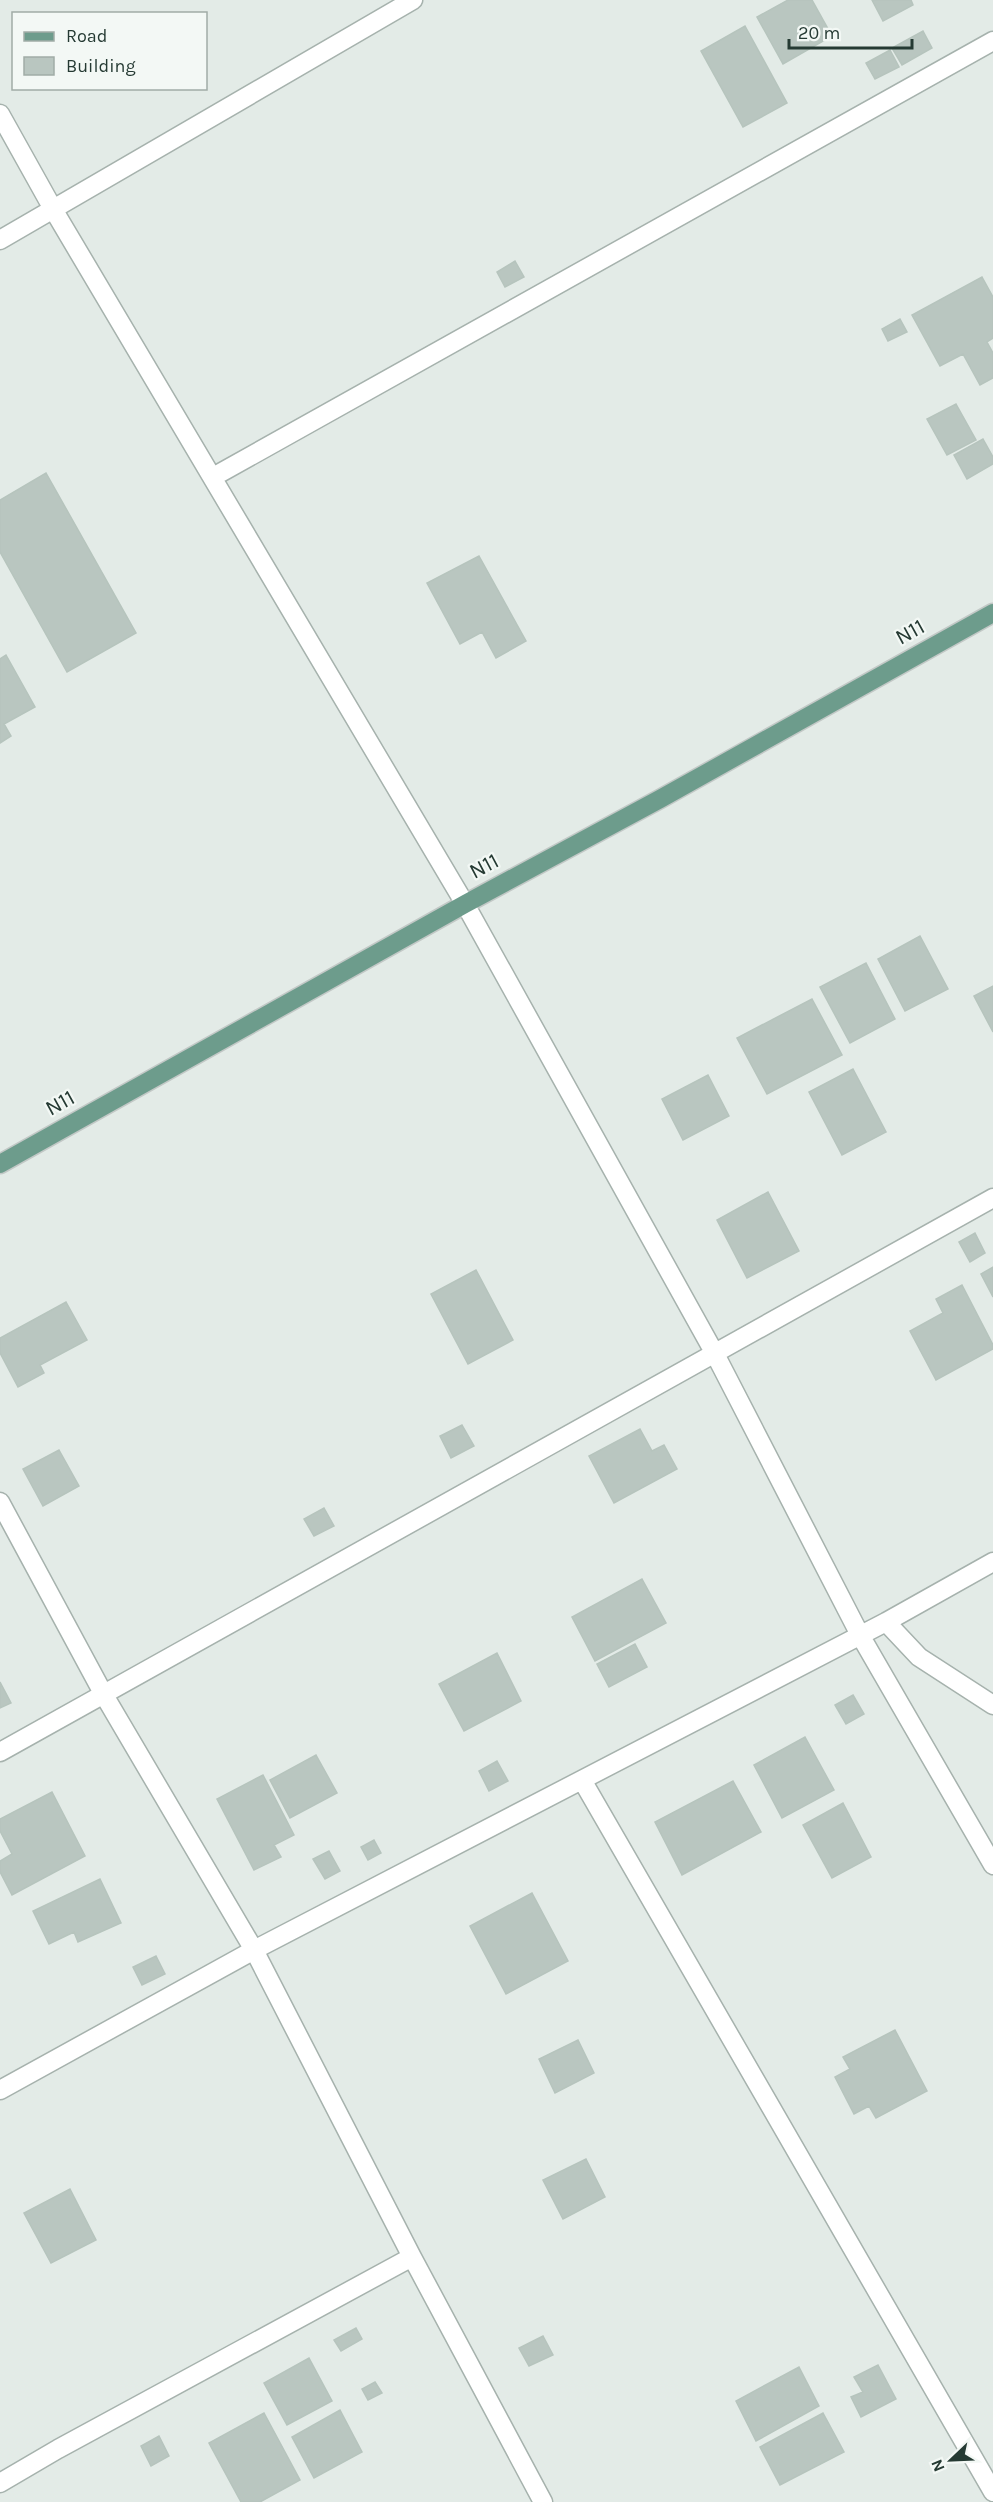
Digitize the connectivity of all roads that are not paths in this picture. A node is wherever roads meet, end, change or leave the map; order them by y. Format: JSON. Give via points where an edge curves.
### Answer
{"nodes":[{"id":1,"x":413,"y":0,"type":"edge"},
{"id":2,"x":993,"y":41,"type":"edge"},
{"id":3,"x":0,"y":114,"type":"edge"},
{"id":4,"x":53,"y":209,"type":"junction"},
{"id":5,"x":0,"y":240,"type":"edge"},
{"id":6,"x":213,"y":477,"type":"junction"},
{"id":7,"x":993,"y":613,"type":"edge"},
{"id":8,"x":465,"y":903,"type":"junction"},
{"id":9,"x":0,"y":1164,"type":"edge"},
{"id":10,"x":993,"y":1198,"type":"edge"},
{"id":11,"x":715,"y":1354,"type":"junction"},
{"id":12,"x":0,"y":1502,"type":"edge"},
{"id":13,"x":993,"y":1562,"type":"edge"},
{"id":14,"x":886,"y":1622,"type":"junction"},
{"id":15,"x":860,"y":1635,"type":"junction"},
{"id":16,"x":104,"y":1695,"type":"junction"},
{"id":17,"x":993,"y":1705,"type":"edge"},
{"id":18,"x":0,"y":1752,"type":"edge"},
{"id":19,"x":582,"y":1780,"type":"junction"},
{"id":20,"x":993,"y":1865,"type":"edge"},
{"id":21,"x":254,"y":1950,"type":"junction"},
{"id":22,"x":0,"y":2090,"type":"edge"},
{"id":23,"x":412,"y":2257,"type":"junction"},
{"id":24,"x":0,"y":2483,"type":"edge"},
{"id":25,"x":993,"y":2492,"type":"edge"},
{"id":26,"x":543,"y":2502,"type":"edge"}],
"edges":[{"from":1,"to":4,"type":"street"},
{"from":2,"to":6,"type":"street"},
{"from":3,"to":4,"type":"street"},
{"from":4,"to":5,"type":"street"},
{"from":4,"to":6,"type":"street"},
{"from":6,"to":8,"type":"street"},
{"from":7,"to":8,"type":"main road","name":"N11","via":[[660,800]]},
{"from":8,"to":9,"type":"main road","name":"N11"},
{"from":8,"to":11,"type":"street"},
{"from":10,"to":11,"type":"street"},
{"from":11,"to":15,"type":"street"},
{"from":11,"to":16,"type":"street"},
{"from":12,"to":16,"type":"street"},
{"from":13,"to":14,"type":"street"},
{"from":14,"to":15,"type":"street"},
{"from":14,"to":17,"type":"street","via":[[919,1658]]},
{"from":15,"to":19,"type":"street"},
{"from":15,"to":20,"type":"street"},
{"from":16,"to":18,"type":"street"},
{"from":16,"to":21,"type":"street"},
{"from":19,"to":21,"type":"street"},
{"from":19,"to":25,"type":"street"},
{"from":21,"to":22,"type":"street"},
{"from":21,"to":23,"type":"street"},
{"from":23,"to":24,"type":"street"},
{"from":23,"to":26,"type":"street"}]}
